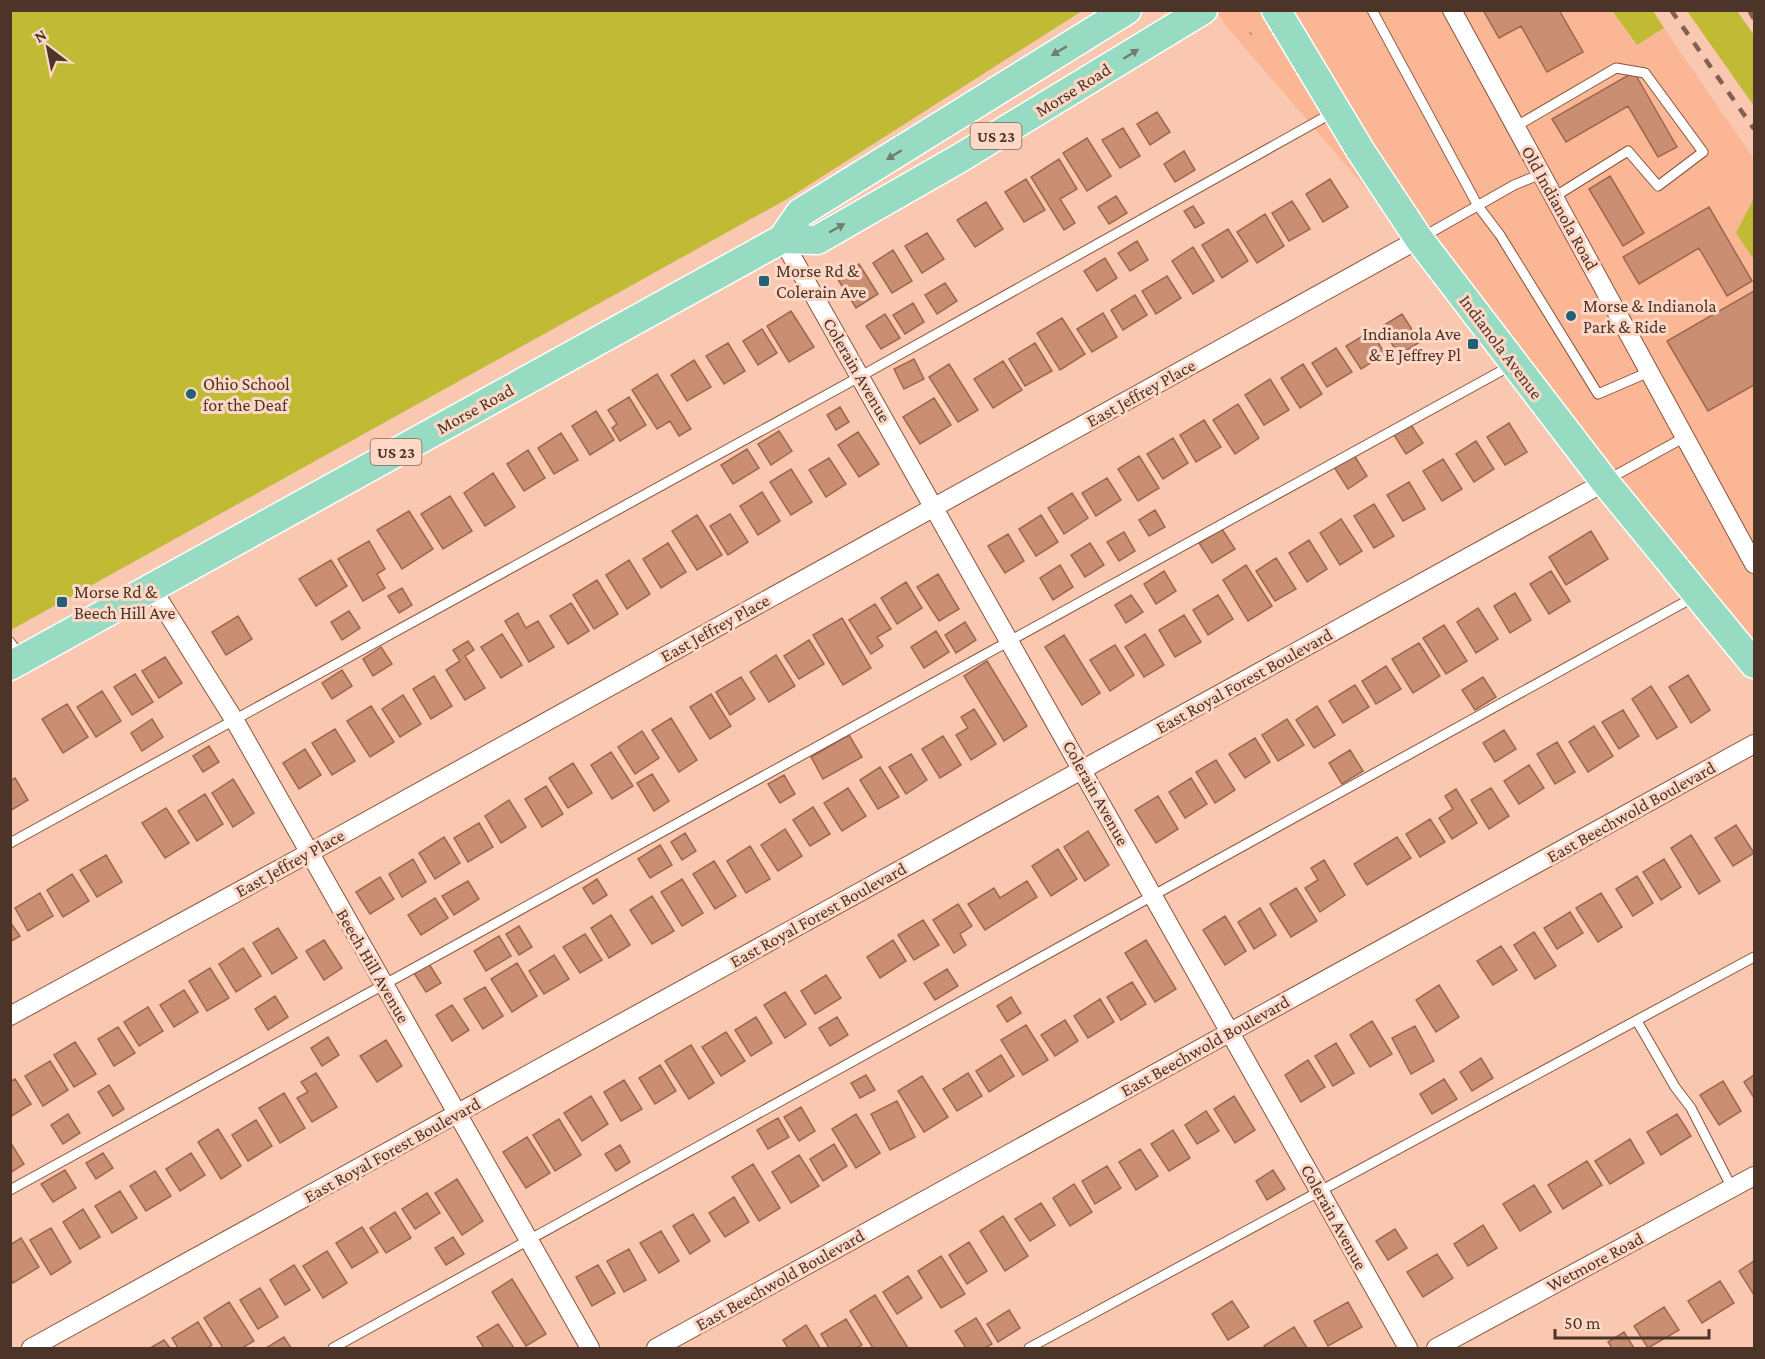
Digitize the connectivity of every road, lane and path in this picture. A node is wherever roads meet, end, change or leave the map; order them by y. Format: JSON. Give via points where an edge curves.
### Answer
{"nodes":[{"id":1,"x":1127,"y":10,"type":"edge"},
{"id":2,"x":1203,"y":10,"type":"edge"},
{"id":3,"x":1276,"y":10,"type":"edge"},
{"id":4,"x":1372,"y":10,"type":"edge"},
{"id":5,"x":1452,"y":10,"type":"edge"},
{"id":6,"x":1336,"y":111,"type":"junction"},
{"id":7,"x":1515,"y":127,"type":"junction"},
{"id":8,"x":1541,"y":174,"type":"junction"},
{"id":9,"x":1554,"y":197,"type":"junction"},
{"id":10,"x":1478,"y":206,"type":"junction"},
{"id":11,"x":782,"y":239,"type":"junction"},
{"id":12,"x":1419,"y":239,"type":"junction"},
{"id":13,"x":1514,"y":364,"type":"junction"},
{"id":14,"x":1649,"y":372,"type":"junction"},
{"id":15,"x":861,"y":376,"type":"junction"},
{"id":16,"x":1685,"y":437,"type":"junction"},
{"id":17,"x":1605,"y":482,"type":"junction"},
{"id":18,"x":934,"y":507,"type":"junction"},
{"id":19,"x":1755,"y":564,"type":"edge"},
{"id":20,"x":151,"y":587,"type":"junction"},
{"id":21,"x":1698,"y":595,"type":"junction"},
{"id":22,"x":1010,"y":641,"type":"junction"},
{"id":23,"x":14,"y":655,"type":"edge"},
{"id":24,"x":1755,"y":664,"type":"edge"},
{"id":25,"x":235,"y":721,"type":"junction"},
{"id":26,"x":1755,"y":744,"type":"edge"},
{"id":27,"x":1083,"y":770,"type":"junction"},
{"id":28,"x":10,"y":843,"type":"edge"},
{"id":29,"x":309,"y":853,"type":"junction"},
{"id":30,"x":1153,"y":895,"type":"junction"},
{"id":31,"x":1755,"y":957,"type":"edge"},
{"id":32,"x":384,"y":985,"type":"junction"},
{"id":33,"x":10,"y":1016,"type":"edge"},
{"id":34,"x":1637,"y":1021,"type":"junction"},
{"id":35,"x":1231,"y":1032,"type":"junction"},
{"id":36,"x":457,"y":1114,"type":"junction"},
{"id":37,"x":1755,"y":1176,"type":"edge"},
{"id":38,"x":1732,"y":1188,"type":"junction"},
{"id":39,"x":10,"y":1190,"type":"edge"},
{"id":40,"x":1320,"y":1191,"type":"junction"},
{"id":41,"x":529,"y":1240,"type":"junction"},
{"id":42,"x":31,"y":1348,"type":"edge"},
{"id":43,"x":333,"y":1348,"type":"edge"},
{"id":44,"x":590,"y":1348,"type":"edge"},
{"id":45,"x":656,"y":1348,"type":"edge"},
{"id":46,"x":1029,"y":1348,"type":"edge"},
{"id":47,"x":1408,"y":1348,"type":"edge"},
{"id":48,"x":1436,"y":1348,"type":"edge"}],
"edges":[{"from":1,"to":11,"type":"main road","name":"Morse Road","number":"US 23","one_way":true,"via":[[800,213]]},
{"from":11,"to":2,"type":"main road","name":"Morse Road","number":"US 23","one_way":true,"via":[[817,240],[960,159]]},
{"from":3,"to":6,"type":"main road","name":"Indianola Avenue"},
{"from":4,"to":10,"type":"lane"},
{"from":5,"to":7,"type":"street","name":"Old Indianola Road"},
{"from":6,"to":12,"type":"main road","name":"Indianola Avenue"},
{"from":6,"to":15,"type":"lane"},
{"from":7,"to":8,"type":"street","name":"Old Indianola Road"},
{"from":7,"to":9,"type":"lane","via":[[1616,68],[1645,73],[1702,152],[1658,186],[1628,152]]},
{"from":8,"to":9,"type":"street","name":"Old Indianola Road"},
{"from":8,"to":10,"type":"lane"},
{"from":9,"to":14,"type":"street","name":"Old Indianola Road"},
{"from":10,"to":12,"type":"lane"},
{"from":10,"to":14,"type":"lane","via":[[1598,394]]},
{"from":11,"to":15,"type":"street","name":"Colerain Avenue"},
{"from":11,"to":20,"type":"main road","name":"Morse Road","number":"US 23"},
{"from":12,"to":13,"type":"main road","name":"Indianola Avenue"},
{"from":12,"to":18,"type":"street","name":"East Jeffrey Place"},
{"from":13,"to":17,"type":"main road","name":"Indianola Avenue"},
{"from":13,"to":22,"type":"lane"},
{"from":14,"to":16,"type":"street","name":"Old Indianola Road"},
{"from":15,"to":18,"type":"street","name":"Colerain Avenue"},
{"from":15,"to":25,"type":"lane"},
{"from":16,"to":17,"type":"lane"},
{"from":16,"to":19,"type":"street","name":"Old Indianola Road"},
{"from":17,"to":21,"type":"main road","name":"Indianola Avenue"},
{"from":17,"to":27,"type":"street","name":"East Royal Forest Boulevard"},
{"from":18,"to":22,"type":"street","name":"Colerain Avenue"},
{"from":18,"to":29,"type":"street","name":"East Jeffrey Place"},
{"from":20,"to":23,"type":"main road","name":"Morse Road","number":"US 23"},
{"from":20,"to":25,"type":"street","name":"Beech Hill Avenue"},
{"from":21,"to":24,"type":"main road","name":"Indianola Avenue"},
{"from":21,"to":30,"type":"lane"},
{"from":22,"to":27,"type":"street","name":"Colerain Avenue"},
{"from":22,"to":32,"type":"lane"},
{"from":25,"to":28,"type":"lane"},
{"from":25,"to":29,"type":"street","name":"Beech Hill Avenue"},
{"from":26,"to":35,"type":"street","name":"East Beechwold Boulevard"},
{"from":27,"to":30,"type":"street","name":"Colerain Avenue"},
{"from":27,"to":36,"type":"street","name":"East Royal Forest Boulevard"},
{"from":29,"to":32,"type":"street","name":"Beech Hill Avenue"},
{"from":29,"to":33,"type":"street","name":"East Jeffrey Place"},
{"from":30,"to":35,"type":"street","name":"Colerain Avenue"},
{"from":30,"to":41,"type":"lane"},
{"from":31,"to":34,"type":"lane"},
{"from":32,"to":36,"type":"street","name":"Beech Hill Avenue"},
{"from":32,"to":39,"type":"lane"},
{"from":34,"to":38,"type":"lane","via":[[1675,1087],[1692,1108]]},
{"from":34,"to":40,"type":"lane"},
{"from":35,"to":40,"type":"street","name":"Colerain Avenue"},
{"from":35,"to":45,"type":"street","name":"East Beechwold Boulevard"},
{"from":36,"to":41,"type":"street","name":"Beech Hill Avenue"},
{"from":36,"to":42,"type":"street","name":"East Royal Forest Boulevard"},
{"from":37,"to":38,"type":"street","name":"Wetmore Road"},
{"from":38,"to":48,"type":"street","name":"Wetmore Road"},
{"from":40,"to":46,"type":"lane"},
{"from":40,"to":47,"type":"street","name":"Colerain Avenue"},
{"from":41,"to":43,"type":"lane"},
{"from":41,"to":44,"type":"street","name":"Beech Hill Avenue"}]}
